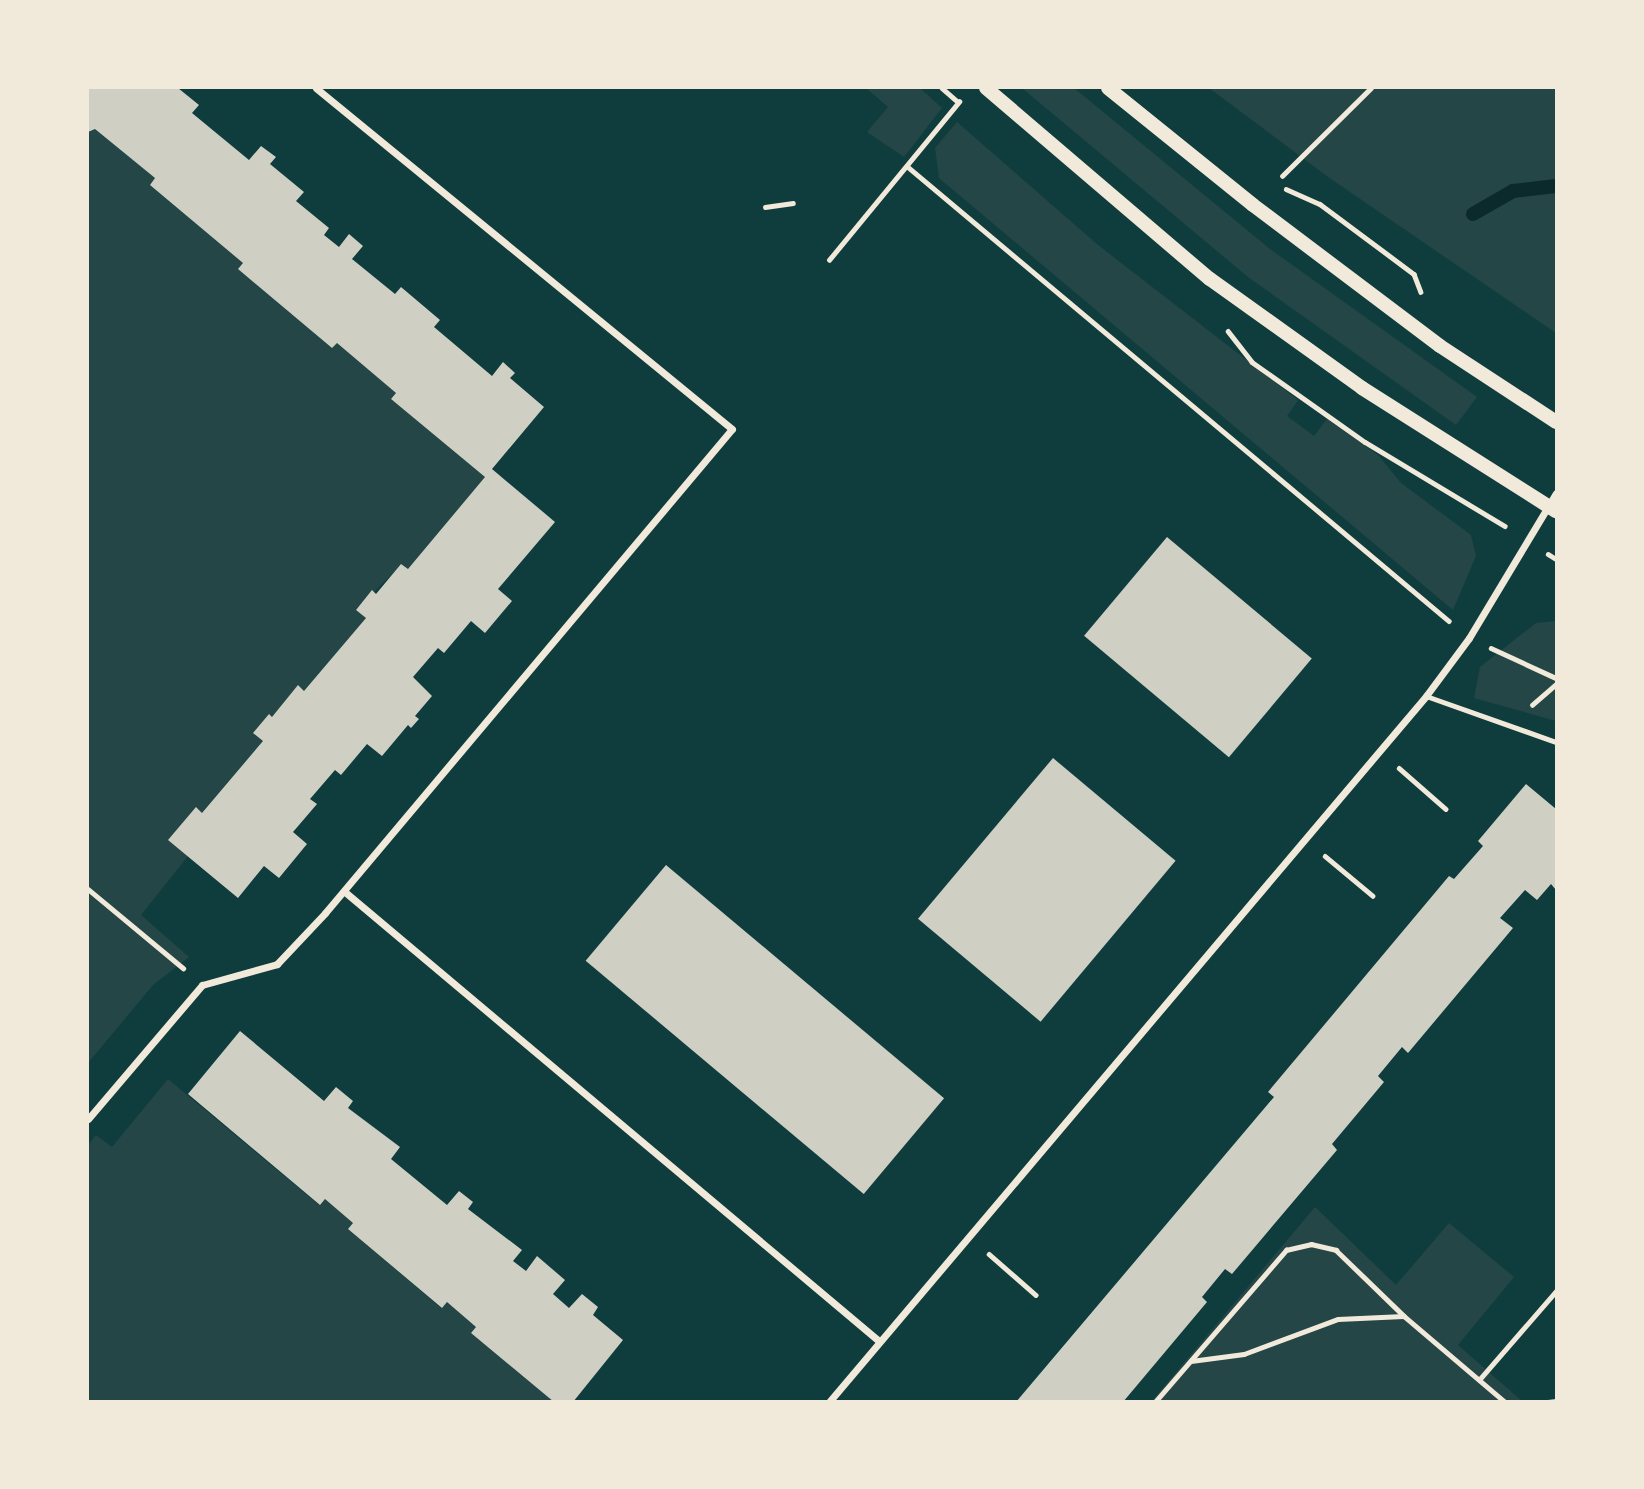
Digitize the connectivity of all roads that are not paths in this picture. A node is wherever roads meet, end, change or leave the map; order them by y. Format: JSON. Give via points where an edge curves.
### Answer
{"nodes":[{"id":1,"x":316,"y":88,"type":"edge"},
{"id":2,"x":986,"y":88,"type":"edge"},
{"id":3,"x":1108,"y":88,"type":"edge"},
{"id":4,"x":1556,"y":422,"type":"edge"},
{"id":5,"x":1556,"y":493,"type":"edge"},
{"id":6,"x":1552,"y":508,"type":"edge"},
{"id":7,"x":1426,"y":696,"type":"junction"},
{"id":8,"x":1556,"y":742,"type":"edge"},
{"id":9,"x":345,"y":892,"type":"junction"},
{"id":10,"x":88,"y":1119,"type":"edge"},
{"id":11,"x":879,"y":1342,"type":"junction"},
{"id":12,"x":829,"y":1402,"type":"edge"}],
"edges":[{"from":1,"to":9,"type":"street","via":[[732,429]]},
{"from":2,"to":6,"type":"main road","via":[[1210,279],[1362,388]]},
{"from":3,"to":4,"type":"main road","via":[[1440,346]]},
{"from":5,"to":6,"type":"street"},
{"from":6,"to":7,"type":"street"},
{"from":7,"to":8,"type":"lane"},
{"from":7,"to":11,"type":"street"},
{"from":9,"to":10,"type":"street","via":[[277,964],[202,985]]},
{"from":9,"to":11,"type":"street"},
{"from":11,"to":12,"type":"street"}]}
